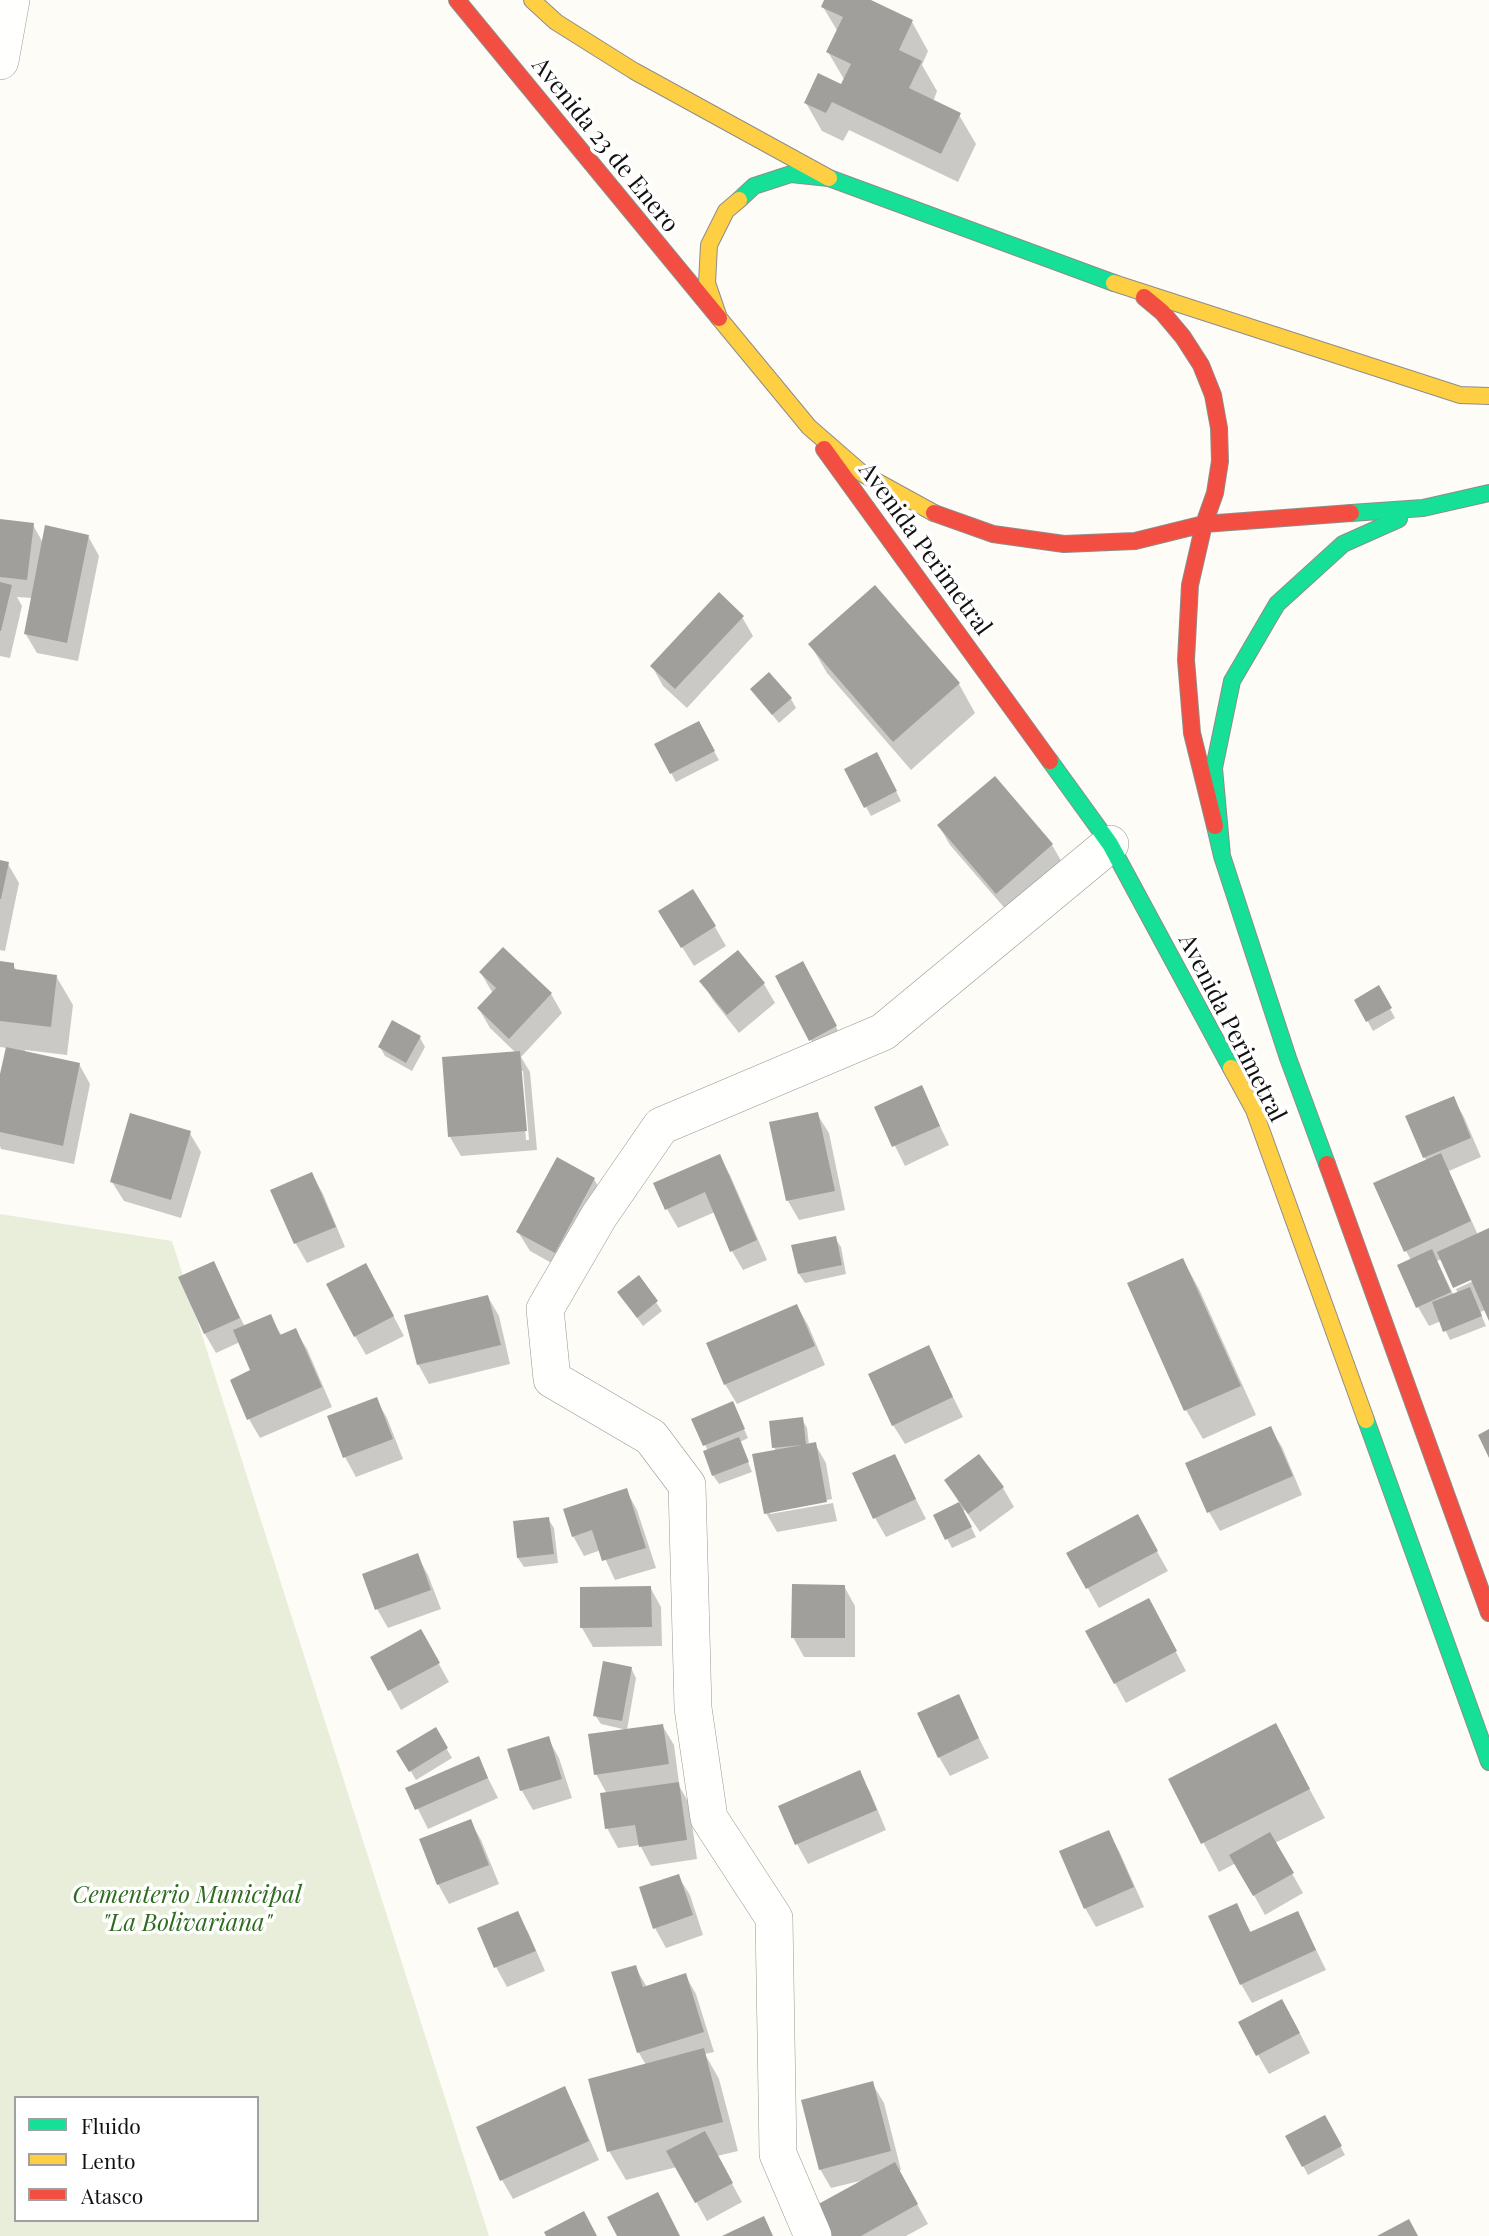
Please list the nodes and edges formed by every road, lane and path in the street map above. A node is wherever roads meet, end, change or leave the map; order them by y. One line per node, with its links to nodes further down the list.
1 (11, 0): 4 (street)
2 (457, 0): 7 (main road, Avenida 23 de Enero)
3 (532, 0): 5 (main road, Avenida 23 de Enero)
4 (0, 61)
5 (829, 178): 6 (main road); 7 (main road)
6 (1136, 291): 8 (main road); 12 (main road, Avenida Perimetral)
7 (719, 318): 9 (main road, Avenida 23 de Enero)
8 (1489, 396)
9 (809, 427): 12 (main road); 13 (main road, Avenida Perimetral)
10 (1489, 493): 11 (main road)
11 (1423, 508): 12 (main road); 14 (main road)
12 (1205, 524): 14 (main road, Avenida Perimetral)
13 (1110, 844): 16 (main road, Avenida Perimetral); 17 (street)
14 (1222, 856): 15 (main road, Avenida Perimetral)
15 (1489, 1613)
16 (1489, 1762)
17 (813, 2236)

